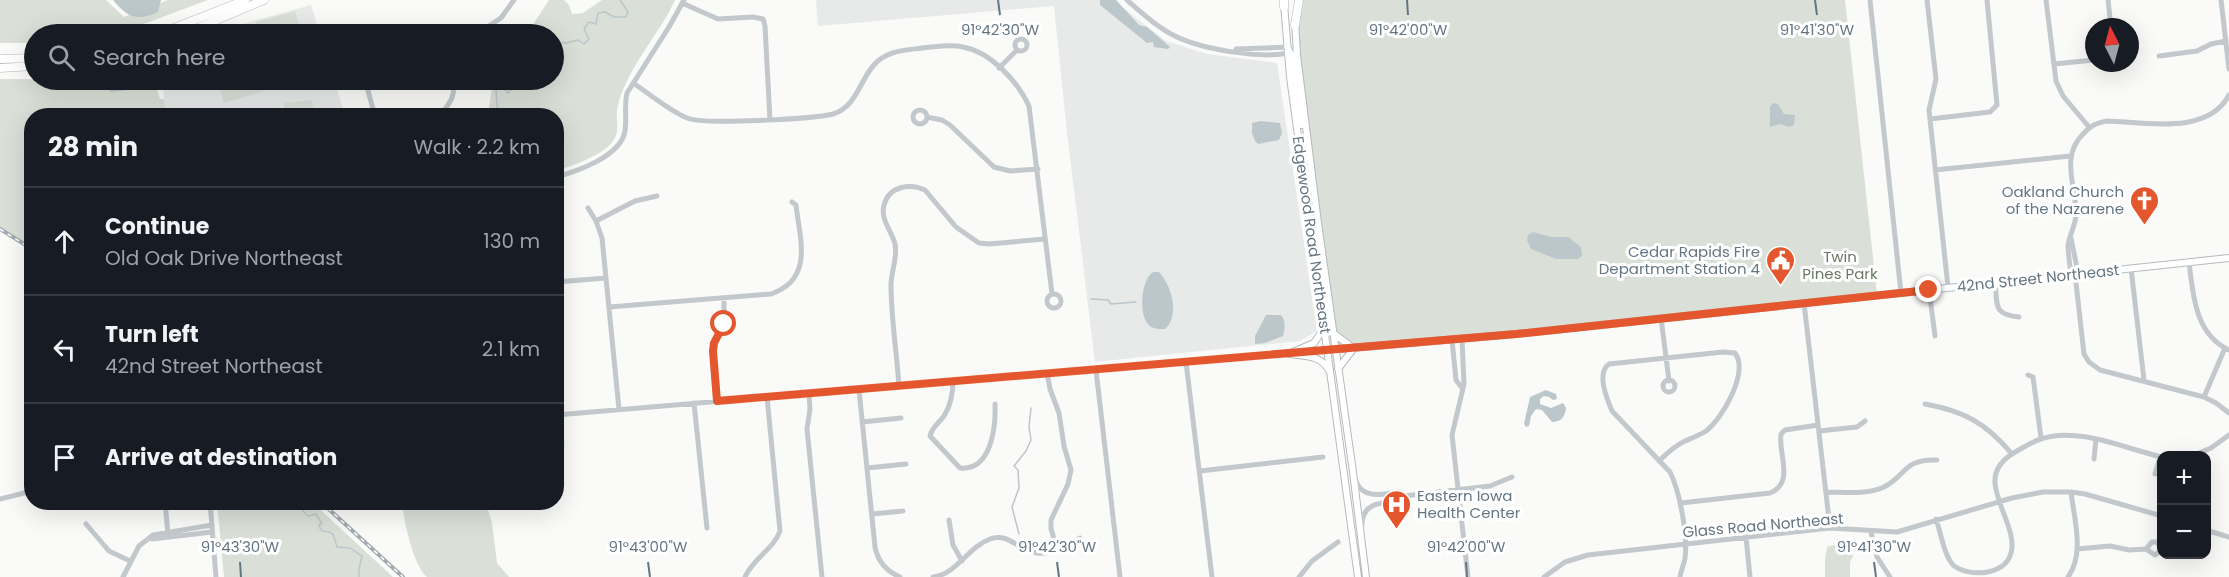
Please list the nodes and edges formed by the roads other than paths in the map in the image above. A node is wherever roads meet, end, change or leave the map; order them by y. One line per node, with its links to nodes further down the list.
1 (245, 0): 15 (highway)
2 (264, 0): 16 (highway)
3 (514, 0): 17 (street)
4 (1127, 0): 21 (street)
5 (1297, 0): 18 (highway)
6 (1870, 0): 59 (street)
7 (1927, 0): 38 (street)
8 (1987, 0): 38 (street)
9 (2046, 0): 26 (street)
10 (2108, 0): 14 (street)
11 (2221, 0): 19 (street)
12 (683, 1): 31 (street); 39 (street)
13 (1284, 2): 21 (main road, Edgewood Road Northeast)
14 (2110, 18)
15 (184, 24)
16 (207, 24)
17 (492, 24)
18 (1295, 25): 21 (main road, Edgewood Road Northeast)
19 (2226, 41): 22 (street); 30 (street)
20 (1017, 50): 29 (street)
21 (1290, 51): 66 (main road, Edgewood Road Northeast); 67 (main road, Edgewood Road Northeast)
22 (2159, 56)
23 (24, 58): 24 (highway)
24 (0, 59)
25 (2085, 61): 26 (street)
26 (2054, 64): 40 (street)
27 (24, 67): 28 (highway)
28 (0, 68)
29 (999, 68): 39 (street); 42 (street)
30 (2229, 69)
31 (633, 83): 39 (street); 44 (street)
32 (367, 90): 35 (street)
33 (455, 90): 36 (street)
34 (2229, 95): 40 (street)
35 (373, 108)
36 (446, 108)
37 (927, 117): 42 (street)
38 (1930, 119): 43 (street)
39 (770, 120)
40 (2089, 127): 41 (street)
41 (2070, 156): 43 (street); 53 (street)
42 (1038, 169): 49 (street)
43 (1935, 170): 57 (street)
44 (564, 174)
45 (657, 196): 48 (street)
46 (792, 202): 61 (street)
47 (588, 208): 48 (street)
48 (596, 220): 54 (street)
49 (1046, 239): 60 (street); 85 (street)
50 (2229, 258): 51 (main road, 42nd Street Northeast)
51 (2188, 262): 52 (main road, 42nd Street Northeast); 72 (street)
52 (2131, 268): 53 (main road, 42nd Street Northeast); 82 (street)
53 (2074, 274): 56 (main road, 42nd Street Northeast); 82 (street)
54 (606, 278): 55 (street); 63 (street)
55 (564, 281)
56 (1995, 282): 57 (main road, 42nd Street Northeast); 64 (street)
57 (1948, 287): 58 (main road, 42nd Street Northeast)
58 (1929, 290): 59 (main road, 42nd Street Northeast); 68 (street)
59 (1901, 293): 62 (main road, 42nd Street Northeast)
60 (1052, 294)
61 (724, 298): 63 (street); 91 (street)
62 (1804, 303): 65 (main road, 42nd Street Northeast); 101 (street)
63 (609, 307): 95 (street)
64 (2019, 317)
65 (1661, 318): 69 (main road, 42nd Street Northeast); 75 (street)
66 (1325, 327): 73 (main road, Edgewood Road Northeast); 74 (main road)
67 (1332, 333): 71 (main road); 73 (main road, Edgewood Road Northeast)
68 (1935, 336)
69 (1462, 339): 70 (main road, 42nd Street Northeast); 86 (street)
70 (1452, 340): 71 (main road, 42nd Street Northeast); 86 (street)
71 (1354, 348): 73 (main road, 42nd Street Northeast); 78 (main road)
72 (2227, 349): 90 (street)
73 (1331, 350): 74 (street, 42nd Street Northeast); 78 (main road, Edgewood Road Northeast); 81 (main road, Edgewood Road Northeast)
74 (1289, 354): 76 (street, 42nd Street Northeast); 81 (main road)
75 (1666, 358): 84 (street); 111 (street); 111 (street)
76 (1186, 362): 77 (street, 42nd Street Northeast); 115 (street)
77 (1096, 370): 79 (street, 42nd Street Northeast); 159 (street)
78 (1338, 370): 116 (main road, Edgewood Road Northeast)
79 (1047, 374): 83 (street, 42nd Street Northeast); 148 (street)
80 (2028, 375): 103 (street)
81 (1332, 376): 162 (main road, Edgewood Road Northeast)
82 (2144, 380): 90 (street)
83 (953, 381): 85 (street, 42nd Street Northeast); 93 (street)
84 (1669, 381)
85 (899, 387): 87 (street, 42nd Street Northeast)
86 (1462, 388): 119 (street)
87 (859, 390): 88 (street, 42nd Street Northeast); 100 (street)
88 (809, 394): 89 (street, 42nd Street Northeast); 156 (street)
89 (767, 397): 91 (street, 42nd Street Northeast); 155 (street)
90 (2204, 398): 96 (street)
91 (717, 401): 92 (street, 42nd Street Northeast)
92 (694, 403): 95 (street, 42nd Street Northeast); 136 (street)
93 (995, 404)
94 (1925, 404): 106 (street)
95 (620, 409): 97 (street, 42nd Street Northeast)
96 (2229, 413)
97 (564, 414)
98 (901, 418): 100 (street)
99 (1864, 421): 101 (street)
100 (862, 422): 113 (street)
101 (1819, 428): 120 (street); 126 (street)
102 (2229, 435): 105 (street)
103 (2041, 438): 104 (street); 106 (street)
104 (2096, 439): 107 (street); 109 (street)
105 (2204, 451)
106 (2012, 454): 125 (street)
107 (2157, 456)
108 (1323, 457): 115 (street)
109 (2094, 459)
110 (1938, 460): 120 (street)
111 (1659, 461): 126 (street)
112 (906, 464): 113 (street)
113 (867, 468): 130 (street)
114 (2157, 468): 117 (street)
115 (1200, 471): 160 (street)
116 (1353, 472): 123 (street); 142 (main road, Edgewood Road Northeast)
117 (2155, 474)
118 (1512, 477): 119 (street)
119 (1458, 490): 123 (street); 164 (street)
120 (1826, 492): 137 (street)
121 (2071, 492): 125 (street, Glass Road Northeast); 131 (street, Glass Road Northeast); 149 (street)
122 (24, 493): 124 (street)
123 (1404, 496): 142 (street)
124 (0, 499)
125 (1999, 502): 132 (street, Glass Road Northeast); 132 (street)
126 (1681, 503): 147 (street)
127 (166, 510): 141 (street)
128 (211, 510): 135 (street)
129 (903, 511): 130 (street)
130 (872, 514): 157 (street)
131 (2157, 514)
132 (1936, 519): 139 (street, Glass Road Northeast)
133 (949, 520): 152 (street)
134 (86, 524): 151 (street)
135 (212, 525): 138 (street); 141 (street)
136 (707, 528)
137 (1830, 528): 139 (street, Glass Road Northeast); 143 (street, Glass Road Northeast)
138 (212, 532): 141 (street); 154 (street)
139 (1871, 532): 168 (street)
140 (2211, 532): 144 (street)
141 (168, 534): 151 (street)
142 (1362, 534): 163 (main road, Edgewood Road Northeast)
143 (1746, 537): 147 (street, Glass Road Northeast); 167 (street)
144 (2229, 537)
145 (1080, 538): 148 (street)
146 (1338, 542): 161 (street)
147 (1685, 544): 165 (street, Glass Road Northeast); 166 (street)
148 (1057, 548): 152 (street)
149 (2077, 549): 150 (street); 169 (street)
150 (2146, 549)
151 (130, 561): 153 (street)
152 (962, 561): 158 (street)
153 (123, 577)
154 (216, 577)
155 (746, 577)
156 (822, 577)
157 (898, 577)
158 (933, 577)
159 (1120, 577)
160 (1212, 577)
161 (1299, 577)
162 (1358, 577)
163 (1366, 577)
164 (1468, 577)
165 (1544, 577)
166 (1680, 577)
167 (1750, 577)
168 (1890, 577)
169 (2068, 577)

